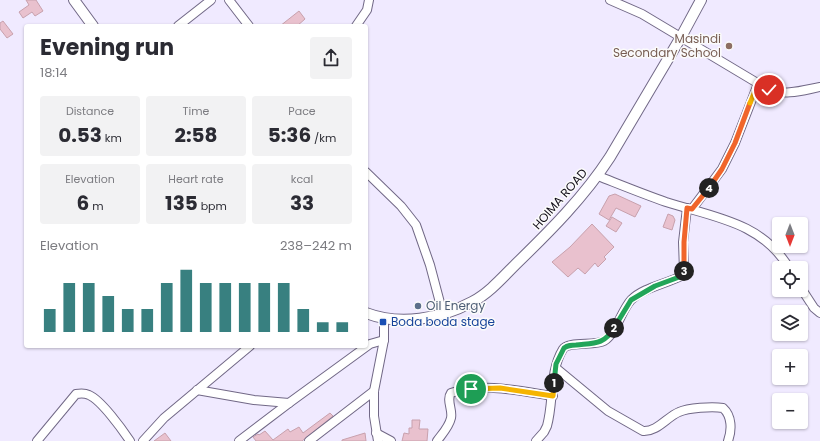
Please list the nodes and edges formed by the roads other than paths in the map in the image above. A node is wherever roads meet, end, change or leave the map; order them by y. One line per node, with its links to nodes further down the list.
1 (74, 0): 7 (main road)
2 (211, 0): 8 (street)
3 (229, 0): 9 (street)
4 (369, 0): 10 (street)
5 (610, 0): 11 (street)
6 (701, 0): 11 (main road, HOIMA ROAD)
7 (92, 24)
8 (181, 24)
9 (247, 24)
10 (357, 24)
11 (681, 37): 12 (street); 15 (main road, HOIMA ROAD)
12 (758, 84): 13 (street); 16 (street)
13 (820, 87)
14 (368, 174): 21 (street)
15 (598, 176): 16 (street); 21 (main road, HOIMA ROAD)
16 (689, 208): 17 (street); 27 (street)
17 (785, 261)
18 (807, 297): 19 (street)
19 (820, 313)
20 (368, 314): 22 (main road, HOIMA ROAD)
21 (443, 314): 22 (main road, HOIMA ROAD)
22 (384, 319): 23 (street)
23 (384, 340): 24 (street); 29 (street)
24 (368, 345)
25 (248, 348): 28 (street)
26 (365, 348): 31 (street)
27 (556, 368): 30 (street); 41 (street)
28 (197, 390): 31 (street); 35 (street)
29 (374, 391): 32 (street); 37 (street)
30 (553, 396): 39 (street); 40 (street)
31 (289, 403): 36 (street)
32 (377, 437): 38 (street)
33 (37, 441): 34 (street)
34 (130, 441)
35 (143, 441)
36 (239, 441)
37 (310, 441)
38 (391, 441)
39 (437, 441)
40 (536, 441)
41 (728, 441)

